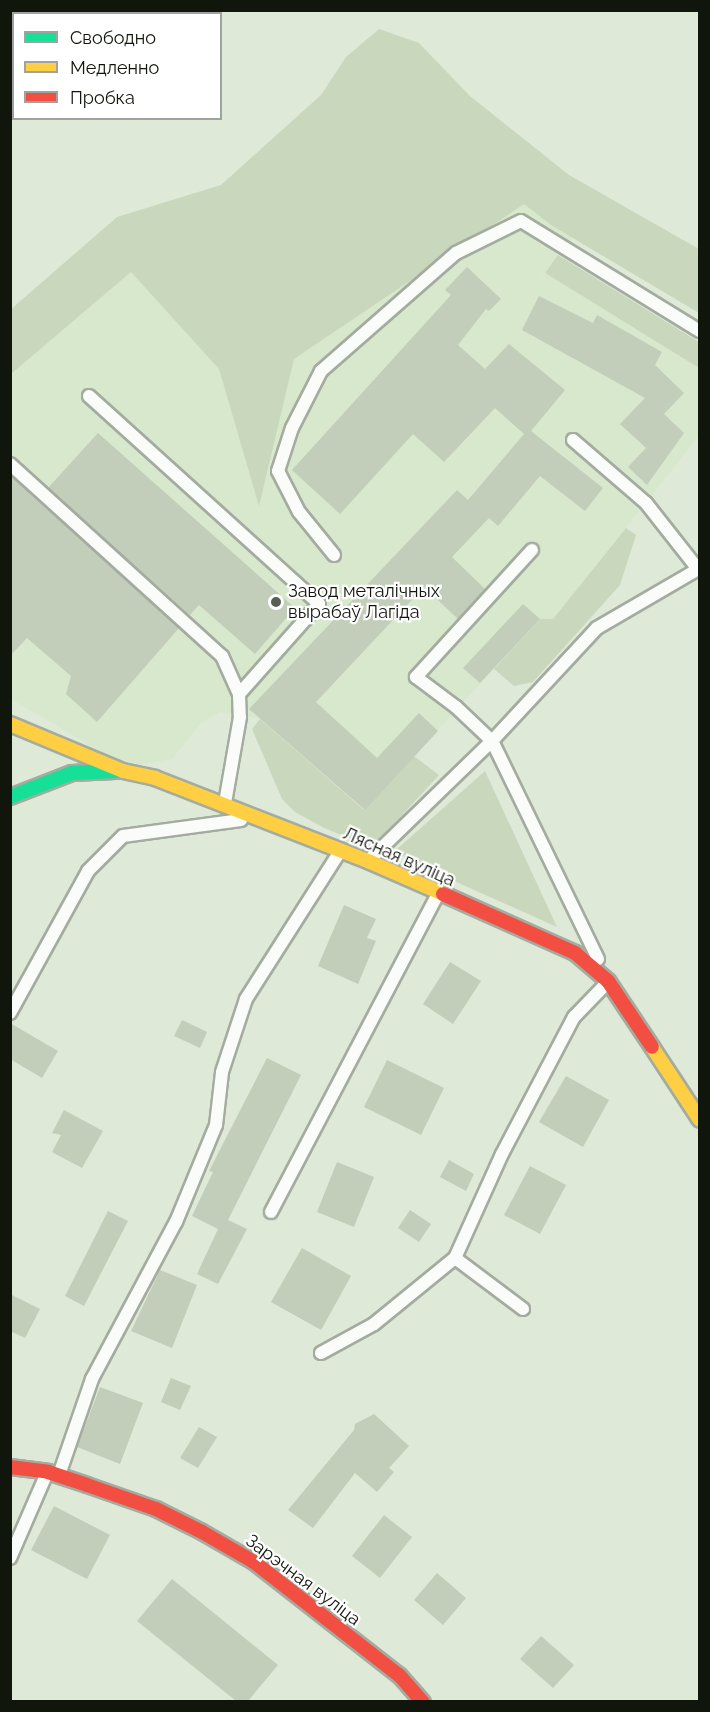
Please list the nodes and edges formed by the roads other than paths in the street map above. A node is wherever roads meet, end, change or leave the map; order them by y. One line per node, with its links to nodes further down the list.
1 (699, 331): 6 (lane)
2 (90, 396): 8 (lane)
3 (573, 440): 7 (lane)
4 (10, 464): 8 (lane)
5 (532, 550): 10 (lane)
6 (334, 555)
7 (699, 569): 10 (lane)
8 (239, 694): 13 (lane)
9 (10, 724): 11 (main road, Лясная вуліца)
10 (492, 741): 16 (lane); 18 (lane)
11 (123, 771): 12 (main road); 13 (main road, Лясная вуліца)
12 (10, 796)
13 (225, 804): 14 (main road, Лясная вуліца)
14 (257, 816): 15 (main road, Лясная вуліца); 19 (lane)
15 (340, 850): 16 (main road, Лясная вуліца); 26 (lane)
16 (368, 861): 17 (main road, Лясная вуліца)
17 (438, 893): 18 (main road, Лясная вуліца); 21 (lane)
18 (608, 981): 20 (main road, Лясная вуліца); 22 (lane)
19 (10, 1013)
20 (699, 1119)
21 (271, 1212)
22 (455, 1258): 23 (lane); 24 (lane)
23 (523, 1309)
24 (321, 1353)
25 (10, 1467): 26 (main road, Зарэчная вуліца)
26 (53, 1474): 27 (lane); 28 (main road, Зарэчная вуліца)
27 (10, 1558)
28 (423, 1701)

